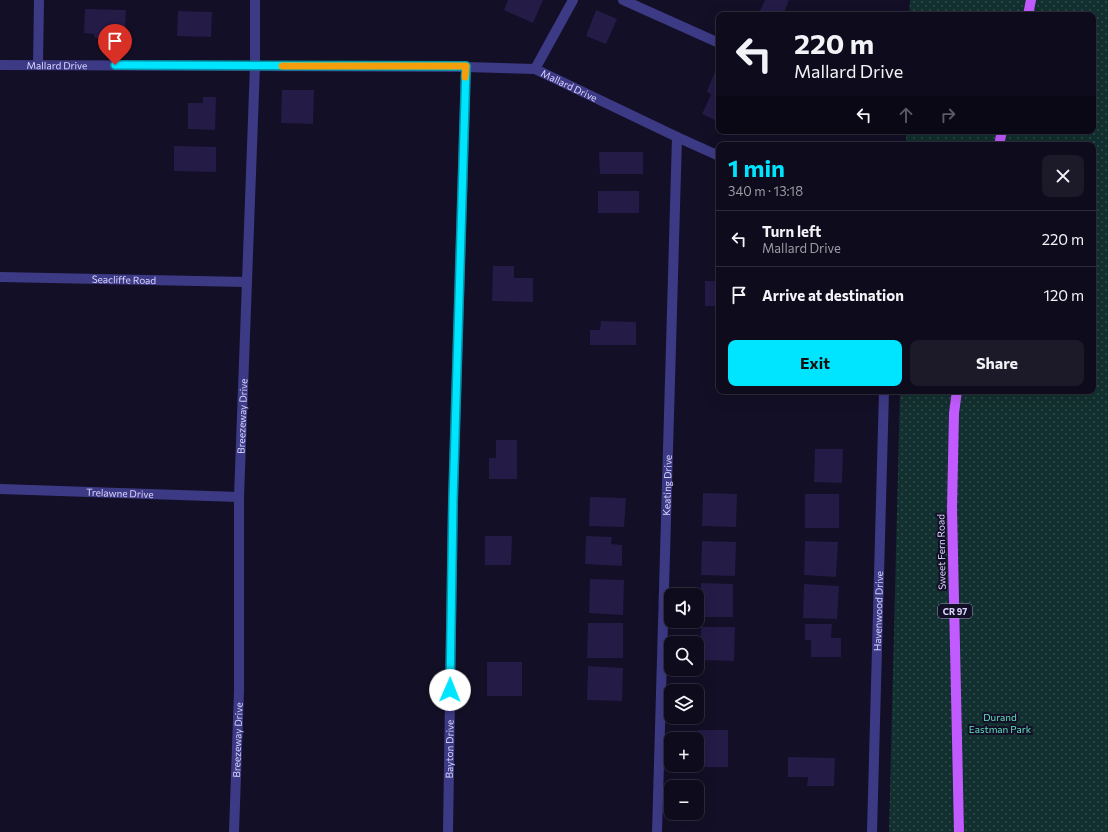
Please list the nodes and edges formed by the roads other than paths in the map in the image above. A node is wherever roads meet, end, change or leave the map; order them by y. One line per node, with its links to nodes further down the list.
1 (39, 0): 9 (street)
2 (254, 0): 10 (street, Breezeway Drive)
3 (573, 0): 12 (street)
4 (623, 0): 7 (street)
5 (1031, 0): 6 (main road)
6 (1029, 12)
7 (716, 42)
8 (0, 65): 9 (street, Mallard Drive)
9 (38, 65): 10 (street, Mallard Drive)
10 (255, 66): 11 (street, Mallard Drive); 16 (street, Breezeway Drive)
11 (466, 66): 12 (street, Mallard Drive); 22 (street, Bayton Drive)
12 (535, 69): 13 (street, Mallard Drive)
13 (677, 138): 14 (street, Mallard Drive); 23 (street, Keating Drive)
14 (716, 155)
15 (0, 277): 16 (street, Seacliffe Road)
16 (247, 282): 20 (street, Breezeway Drive)
17 (884, 394): 24 (street, Havenwood Drive)
18 (956, 394): 25 (main road, Sweet Fern Road / CR 97)
19 (0, 489): 20 (street, Trelawne Drive)
20 (239, 497): 21 (street, Breezeway Drive)
21 (234, 832)
22 (448, 832)
23 (657, 832)
24 (872, 832)
25 (960, 832)

